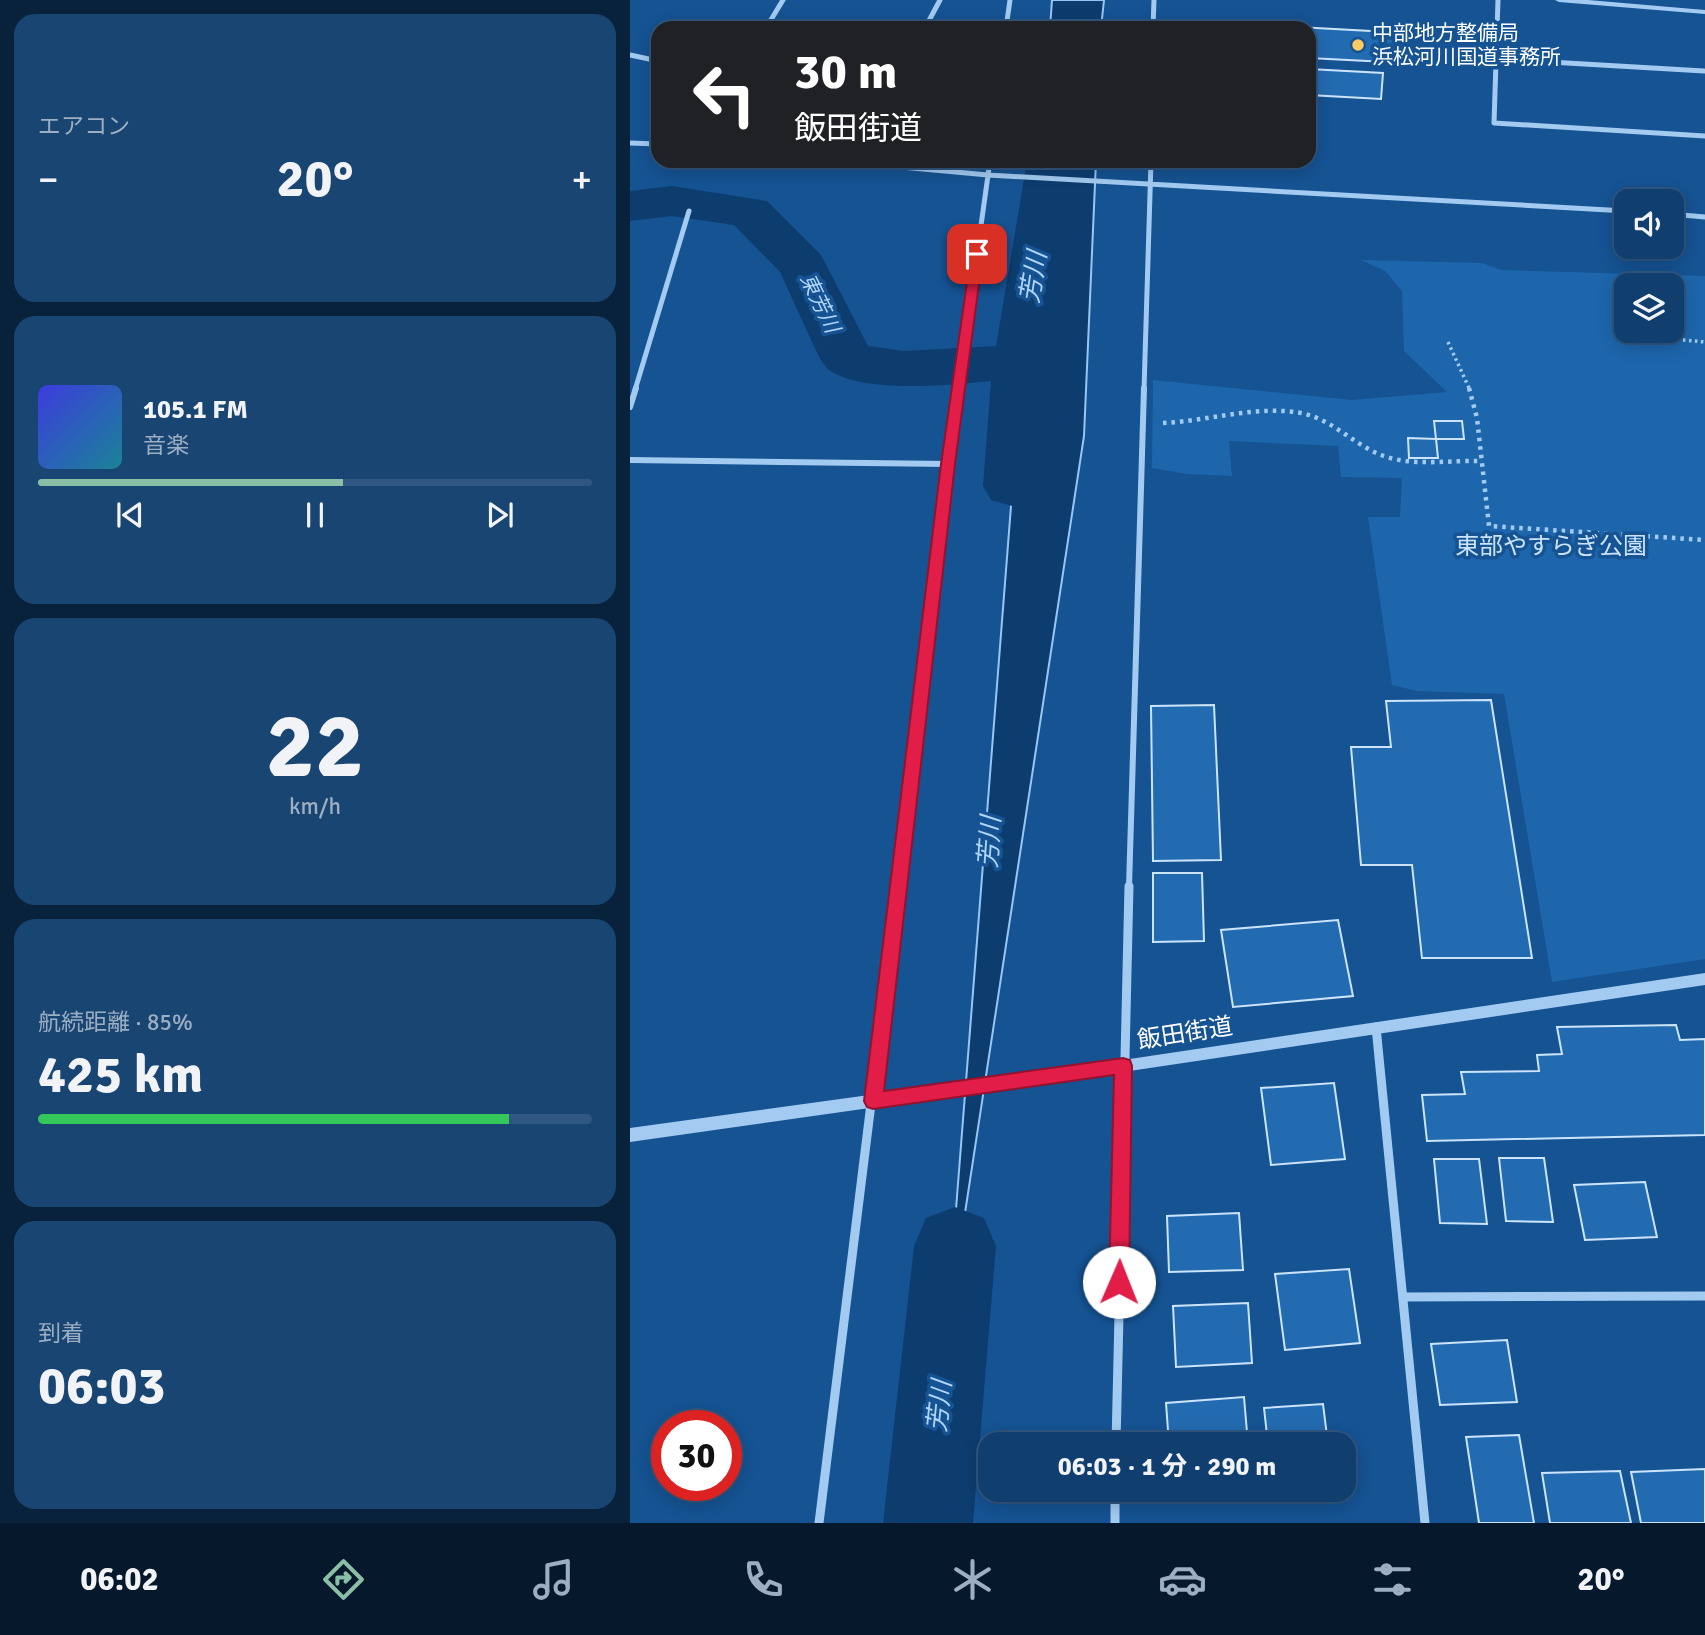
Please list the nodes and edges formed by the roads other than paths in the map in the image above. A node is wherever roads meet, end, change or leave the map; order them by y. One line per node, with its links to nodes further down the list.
1 (783, 0): 8 (street)
2 (940, 0): 9 (street)
3 (1010, 0): 10 (street)
4 (1154, 0): 11 (street)
5 (1498, 0): 13 (street)
6 (1559, 0): 7 (street)
7 (1705, 12)
8 (770, 21)
9 (929, 21)
10 (1007, 21)
11 (1153, 21)
12 (630, 55): 14 (street)
13 (1496, 58): 15 (street); 16 (street)
14 (651, 60)
15 (1704, 71)
16 (1705, 136)
17 (630, 143): 18 (street)
18 (651, 144)
19 (908, 168): 22 (street)
20 (990, 168): 22 (street)
21 (1151, 168): 23 (street)
22 (991, 176): 23 (street); 30 (street)
23 (1151, 185): 24 (street); 33 (street)
24 (1614, 210)
25 (689, 211): 28 (street)
26 (1684, 215): 27 (street)
27 (1705, 217)
28 (630, 408)
29 (630, 460): 30 (street)
30 (948, 464): 34 (street)
31 (1705, 979): 32 (street, 飯田街道)
32 (1376, 1026): 33 (street, 飯田街道); 37 (street)
33 (1123, 1066): 34 (street, 飯田街道); 38 (street)
34 (873, 1101): 35 (street, 飯田街道); 40 (street)
35 (630, 1135)
36 (1705, 1296): 37 (street)
37 (1403, 1297): 42 (street)
38 (1116, 1432)
39 (1115, 1502): 41 (street)
40 (819, 1523)
41 (1115, 1523)
42 (1425, 1523)

